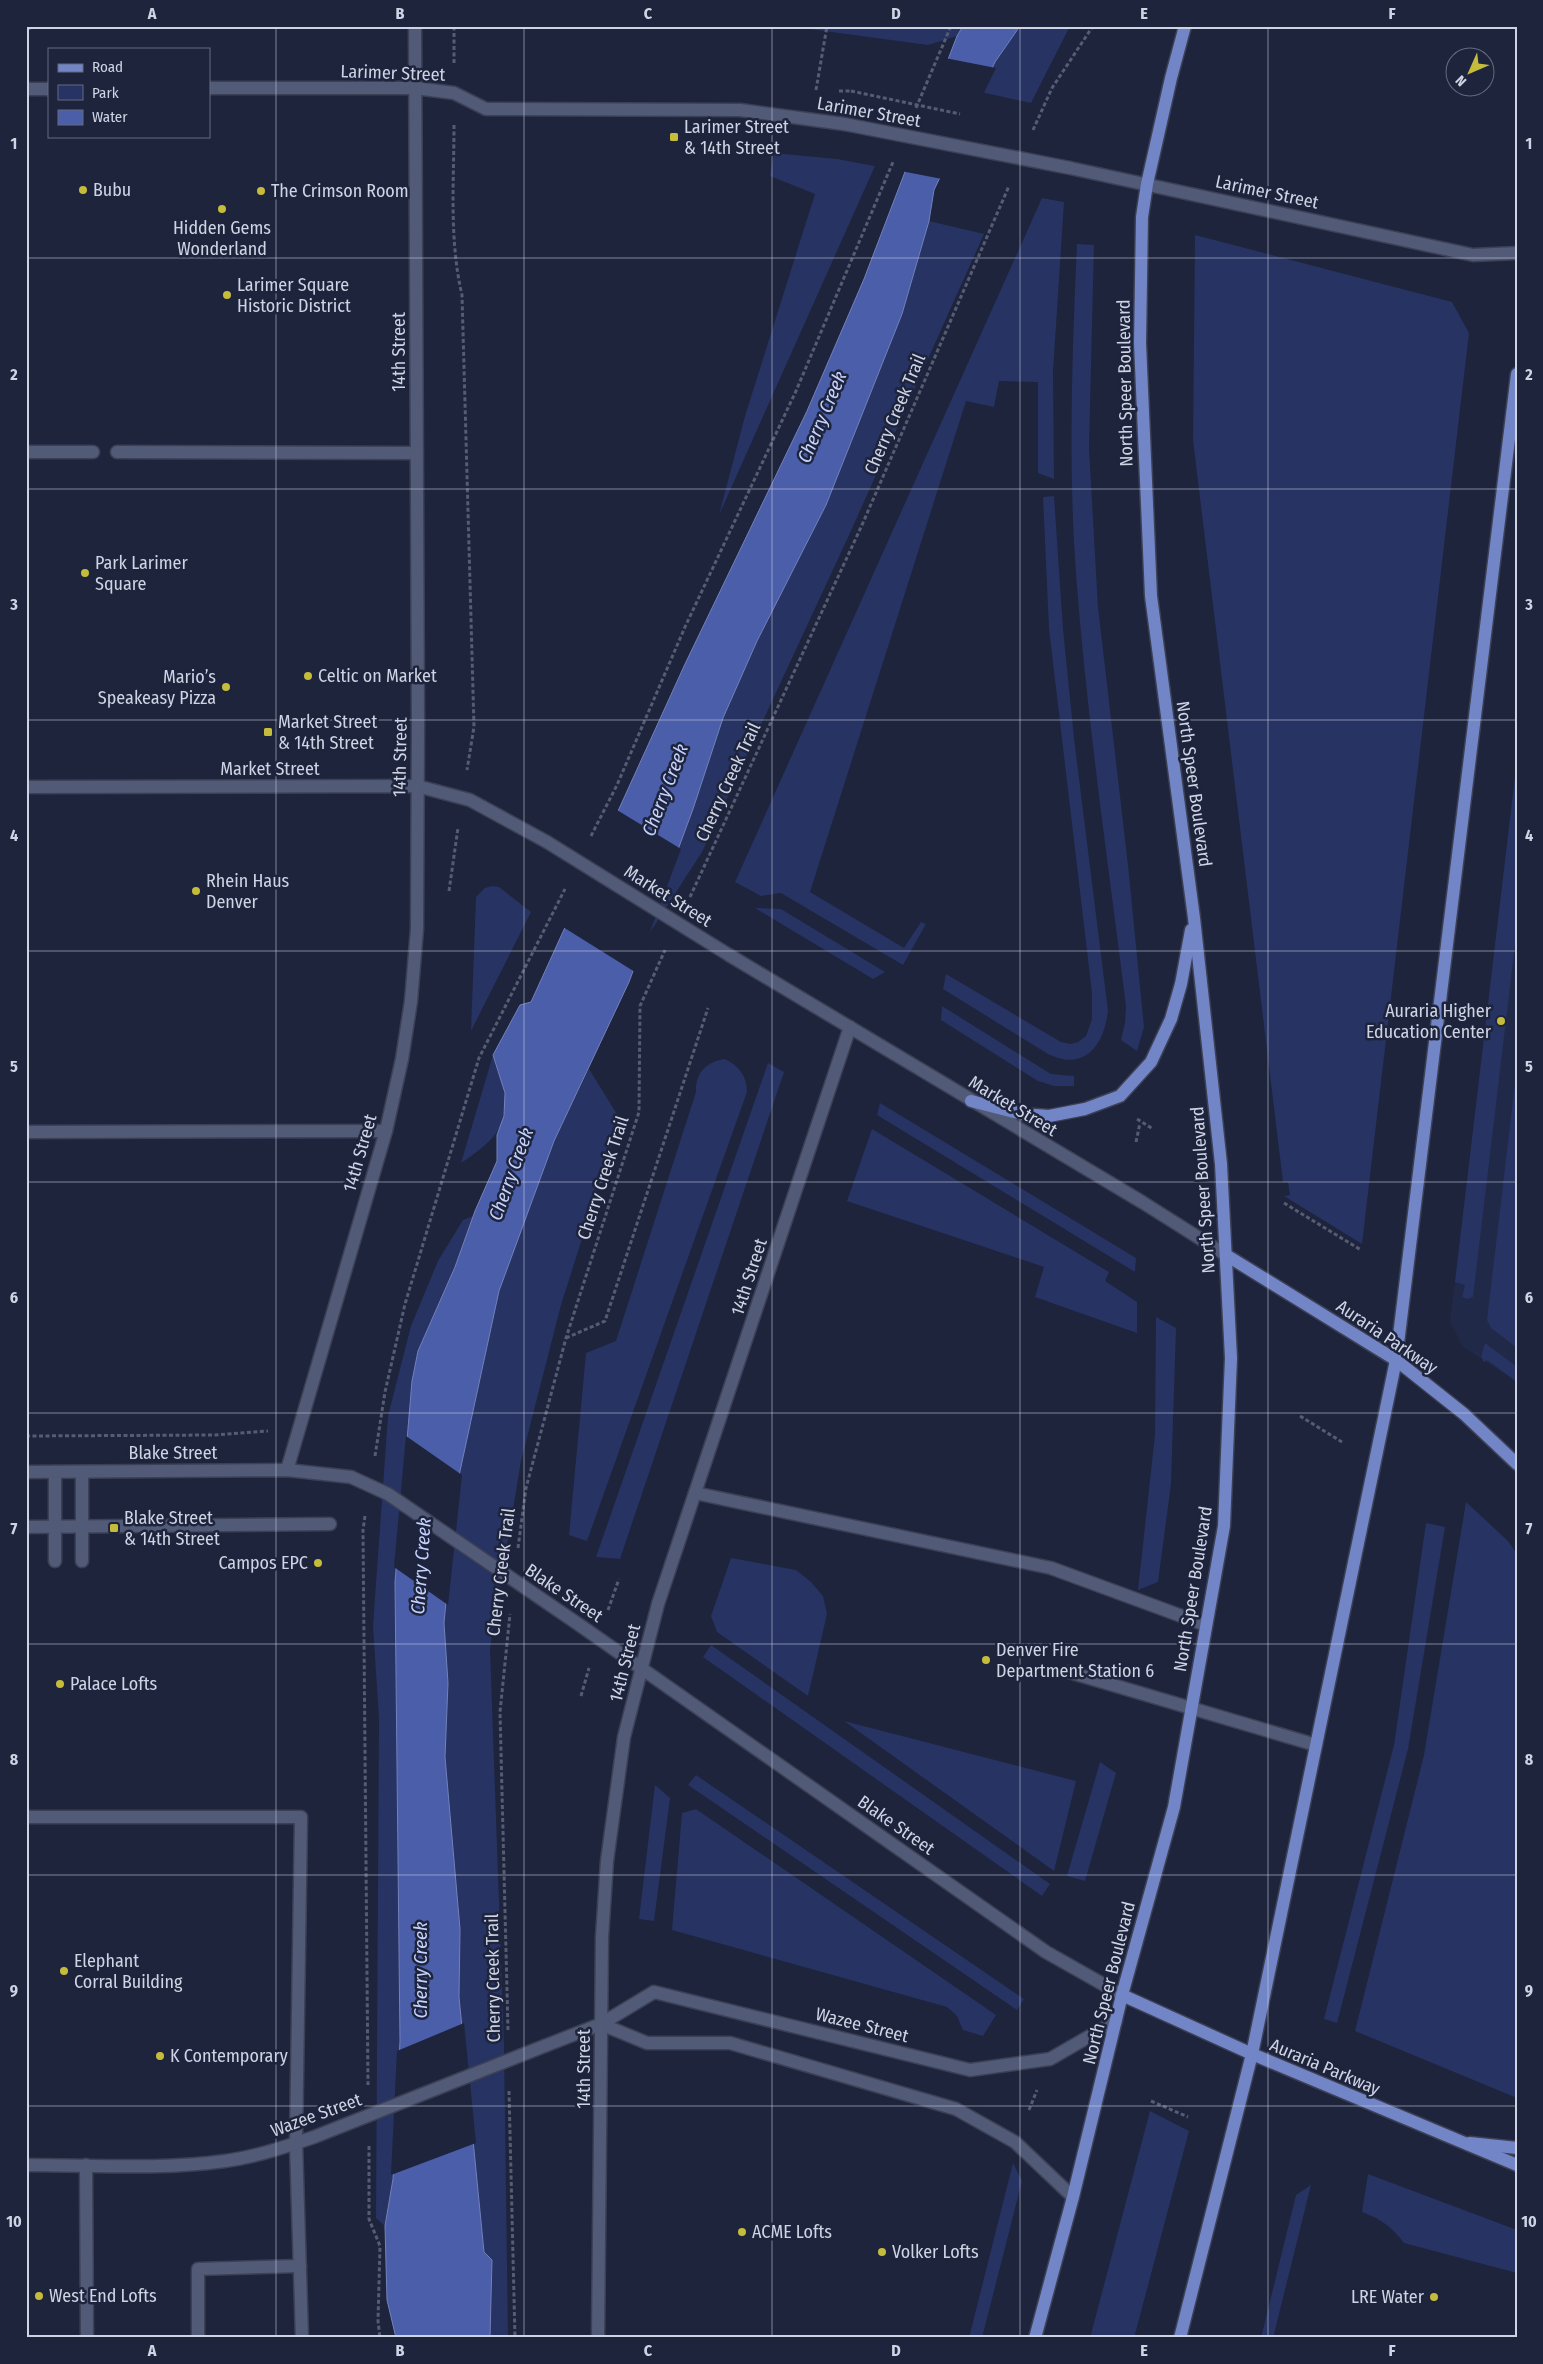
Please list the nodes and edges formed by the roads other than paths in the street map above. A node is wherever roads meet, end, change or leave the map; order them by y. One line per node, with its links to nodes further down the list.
1 (415, 26): 4 (street, 14th Street)
2 (1186, 26): 7 (main road, North Speer Boulevard)
3 (210, 88): 4 (street, Larimer Street)
4 (415, 88): 7 (street, Larimer Street, bridge); 13 (street, 14th Street)
5 (26, 89): 6 (street)
6 (48, 89)
7 (1147, 184): 8 (street, Larimer Street); 16 (main road, North Speer Boulevard)
8 (1517, 253)
9 (1517, 374): 22 (main road)
10 (26, 452): 11 (street)
11 (92, 452)
12 (117, 452): 13 (street)
13 (416, 453): 14 (street, 14th Street)
14 (417, 786): 15 (street, Market Street); 17 (street, Market Street, bridge); 19 (street, 14th Street)
15 (26, 787)
16 (1194, 918): 18 (main road); 21 (main road, North Speer Boulevard)
17 (850, 1027): 18 (street, Market Street); 28 (street, 14th Street)
18 (971, 1101): 21 (street, Market Street)
19 (386, 1131): 20 (street); 24 (street, 14th Street)
20 (26, 1132)
21 (1226, 1255): 22 (main road, Auraria Parkway); 35 (main road, North Speer Boulevard)
22 (1396, 1360): 23 (main road, Auraria Parkway); 39 (main road)
23 (1517, 1464)
24 (286, 1470): 27 (street, Blake Street); 36 (street, Blake Street, bridge)
25 (26, 1472): 26 (street, Blake Street)
26 (55, 1472): 27 (street, Blake Street); 31 (street)
27 (82, 1472): 32 (street)
28 (695, 1494): 35 (street); 36 (street, 14th Street)
29 (330, 1524): 32 (street)
30 (26, 1527): 31 (street)
31 (55, 1527): 32 (street); 33 (street)
32 (82, 1527): 34 (street)
33 (55, 1561)
34 (82, 1561)
35 (1206, 1626): 38 (main road, North Speer Boulevard)
36 (641, 1668): 41 (street, Blake Street); 43 (street, 14th Street)
37 (1069, 1672): 38 (street)
38 (1191, 1708): 39 (street); 41 (main road, North Speer Boulevard)
39 (1316, 1745): 44 (main road)
40 (26, 1817): 46 (street)
41 (1122, 1995): 42 (main road, North Speer Boulevard); 44 (main road, Auraria Parkway)
42 (1116, 2022): 43 (street, Wazee Street); 51 (main road, North Speer Boulevard)
43 (601, 2024): 46 (street, Wazee Street, bridge); 51 (street); 56 (street, 14th Street)
44 (1252, 2054): 45 (main road, Auraria Parkway); 58 (main road)
45 (1453, 2141): 47 (main road); 50 (main road, Auraria Parkway)
46 (296, 2143): 49 (street, Wazee Street); 52 (street)
47 (1517, 2148)
48 (26, 2165): 49 (street, Wazee Street)
49 (86, 2165): 53 (street)
50 (1517, 2166)
51 (1073, 2198): 57 (main road, North Speer Boulevard)
52 (300, 2266): 54 (street); 55 (street)
53 (87, 2338)
54 (198, 2338)
55 (302, 2338)
56 (598, 2338)
57 (1035, 2338)
58 (1180, 2338)

